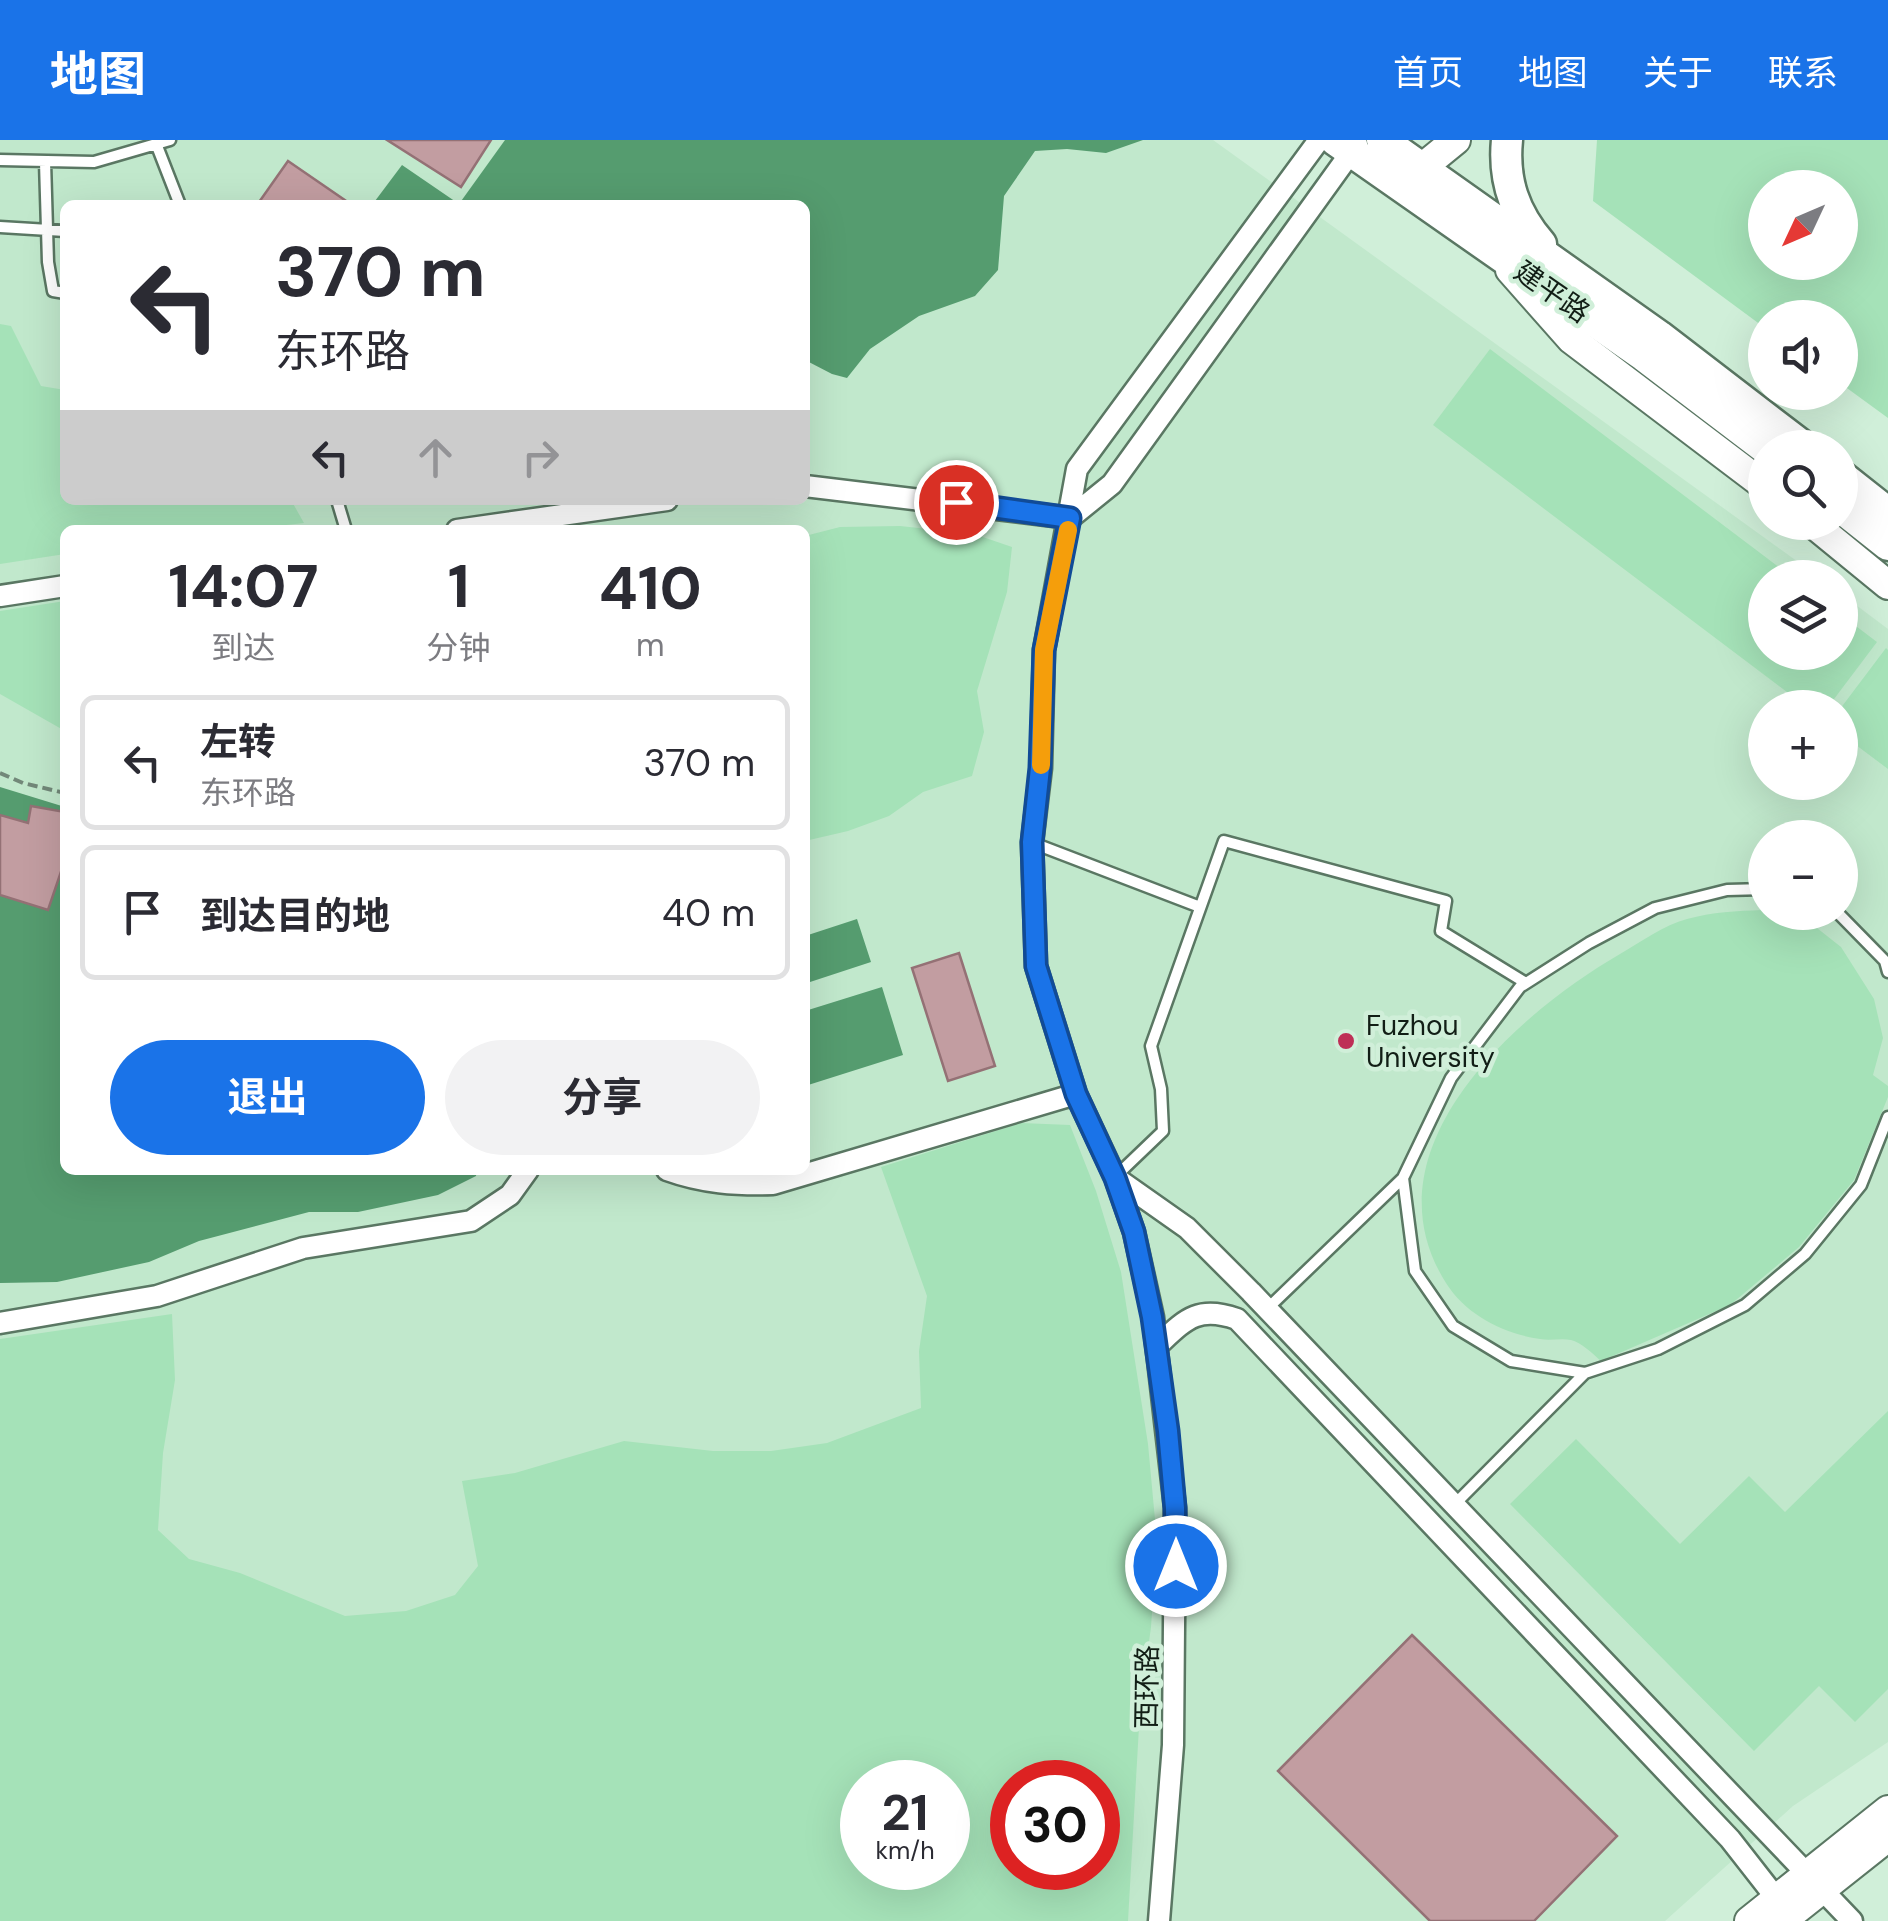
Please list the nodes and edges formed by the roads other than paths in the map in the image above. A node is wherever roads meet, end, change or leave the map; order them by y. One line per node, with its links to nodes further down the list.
1 (170, 140): 7 (lane)
2 (1320, 140): 25 (street, 西环路)
3 (1382, 140): 10 (main road, 建平路)
4 (1456, 140): 10 (street)
5 (1508, 140): 16 (main road)
6 (1349, 144): 10 (main road, 建平路); 25 (street)
7 (157, 146): 9 (lane); 11 (lane)
8 (0, 160): 9 (lane)
9 (44, 162): 14 (lane)
10 (1410, 177): 15 (main road, 建平路); 16 (main road, 建平路)
11 (178, 200)
12 (0, 228): 14 (lane)
13 (60, 231): 14 (lane)
14 (48, 232): 17 (lane)
15 (1492, 250): 19 (main road, 建平路); 20 (street)
16 (1563, 268): 18 (main road, 建平路)
17 (60, 292)
18 (1781, 430)
19 (1748, 435)
20 (1748, 473)
21 (810, 487): 25 (street)
22 (1858, 487): 23 (main road)
23 (1883, 503)
24 (632, 505): 27 (street)
25 (1070, 518): 33 (street, 西环路)
26 (1858, 521): 29 (main road)
27 (492, 525)
28 (1833, 540): 30 (street)
29 (1888, 546)
30 (1888, 585)
31 (60, 587): 32 (street)
32 (0, 596)
33 (1032, 842): 35 (lane); 39 (street, 西环路)
34 (1748, 889): 38 (lane)
35 (1200, 908): 38 (lane); 45 (lane)
36 (1855, 930): 37 (lane)
37 (1888, 972)
38 (1526, 984): 46 (lane)
39 (1076, 1094): 41 (street); 45 (street, 西环路)
40 (1888, 1117): 52 (lane)
41 (810, 1173)
42 (524, 1175): 50 (street)
43 (682, 1175): 44 (street)
44 (803, 1175)
45 (1115, 1178): 47 (street); 51 (street, 西环路)
46 (1403, 1178): 48 (lane); 52 (lane)
47 (1251, 1292): 48 (street); 49 (lane)
48 (1267, 1309): 53 (street)
49 (1227, 1315): 51 (street); 55 (street)
50 (0, 1323)
51 (1156, 1346): 60 (street, 西环路)
52 (1585, 1374): 53 (lane)
53 (1455, 1504): 54 (street)
54 (1496, 1546): 55 (lane); 58 (street)
55 (1474, 1569): 59 (street)
56 (1888, 1810): 58 (street)
57 (1888, 1837): 58 (street)
58 (1815, 1882): 59 (street); 62 (street)
59 (1786, 1914): 61 (street)
60 (1160, 1921)
61 (1749, 1921)
62 (1852, 1921)

